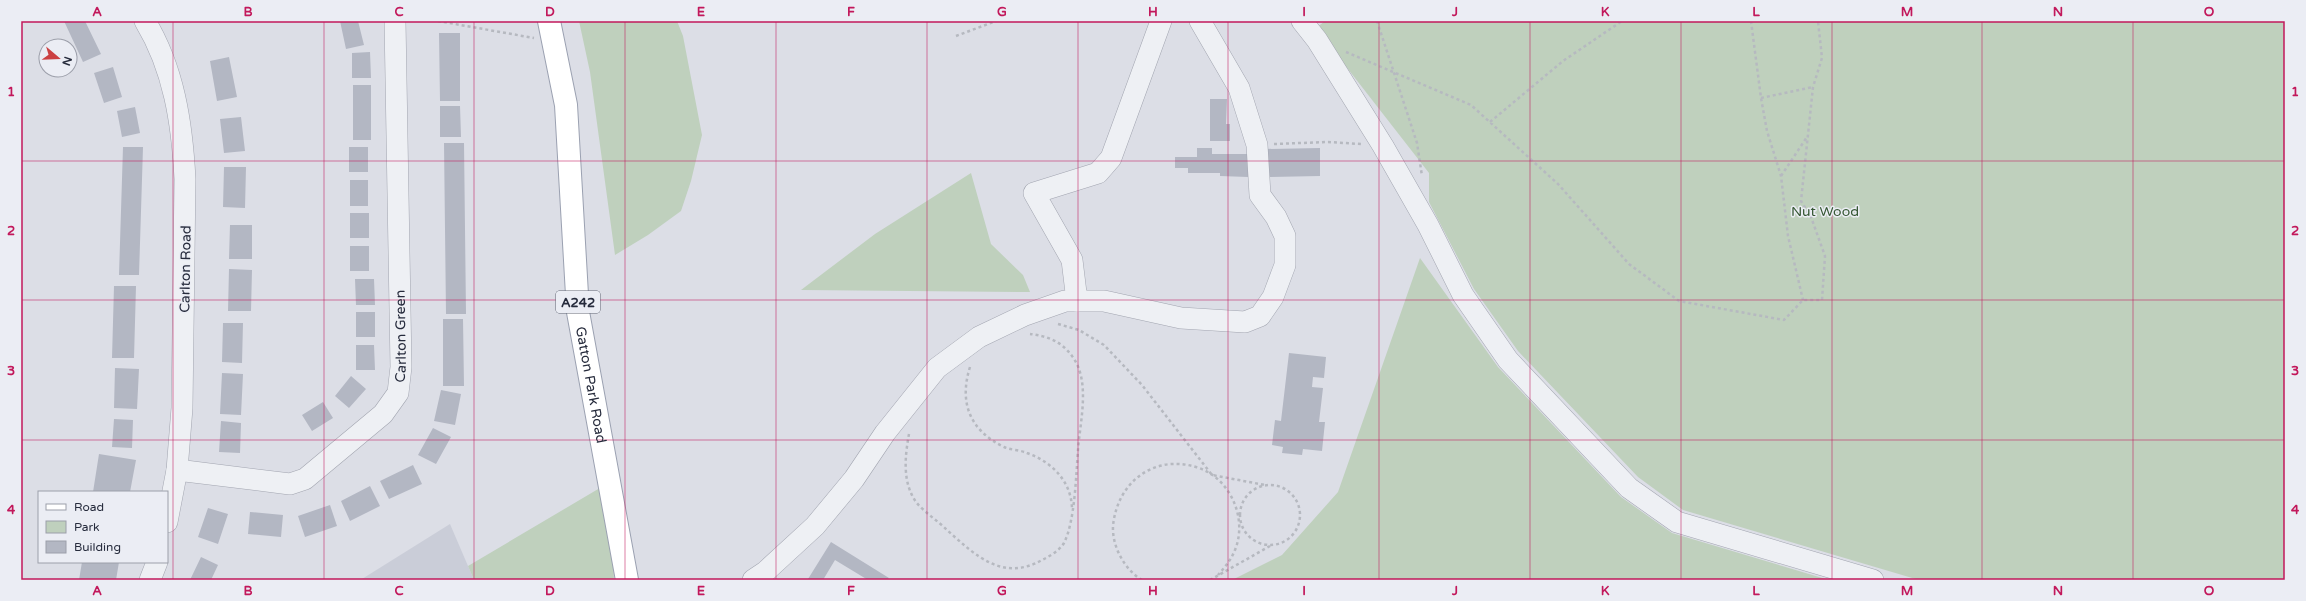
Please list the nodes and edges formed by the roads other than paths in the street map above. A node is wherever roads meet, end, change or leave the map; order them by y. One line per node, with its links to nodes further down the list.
1 (145, 21): 8 (street, Carlton Road)
2 (395, 21): 8 (street, Carlton Green)
3 (549, 21): 12 (main road, Gatton Park Road / A242)
4 (1160, 21): 7 (street)
5 (1200, 21): 7 (street)
6 (1302, 21): 14 (street)
7 (1077, 301): 13 (street)
8 (177, 470): 9 (street, Carlton Road)
9 (168, 517)
10 (157, 563): 11 (street)
11 (150, 580)
12 (628, 580)
13 (753, 580)
14 (1873, 580)

